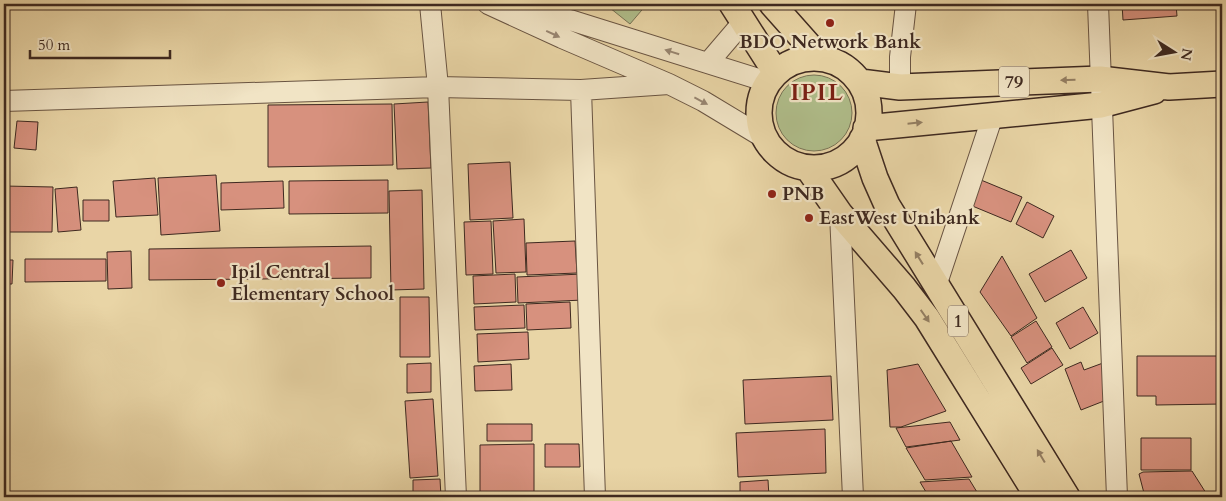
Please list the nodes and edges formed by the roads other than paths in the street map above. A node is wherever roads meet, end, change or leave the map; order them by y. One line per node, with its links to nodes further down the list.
1 (430, 4): 14 (street)
2 (491, 4): 8 (street, one-way to 2); 12 (street, one-way to 12)
3 (772, 4): 7 (main road, 1)
4 (906, 4): 15 (street)
5 (1098, 4): 10 (street)
6 (738, 13): 8 (street); 9 (main road)
7 (820, 58): 9 (main road, 1); 11 (main road, 1)
8 (708, 63): 9 (street)
9 (772, 78): 22 (main road)
10 (1100, 79): 15 (main road, 79, one-way to 15); 16 (main road, 79); 19 (street)
11 (860, 82): 15 (main road, 79); 21 (main road, 1)
12 (669, 84): 17 (street); 22 (street, one-way to 22)
13 (1222, 84): 16 (main road, 79)
14 (438, 87): 17 (street); 18 (street); 28 (street)
15 (900, 87)
16 (1168, 87): 19 (main road, 79)
17 (581, 90): 29 (street)
18 (4, 101)
19 (1101, 105): 20 (main road, 79); 33 (street)
20 (993, 115): 21 (main road, 79, one-way to 20); 25 (street)
21 (864, 134): 23 (main road); 25 (main road, 1, one-way to 21)
22 (766, 139): 23 (main road)
23 (808, 168): 24 (main road, 1)
24 (840, 214): 27 (main road, 1, one-way to 27); 30 (street)
25 (936, 286): 26 (main road, 1)
26 (984, 363): 27 (main road); 32 (main road, 1, one-way to 26)
27 (963, 376): 31 (main road, 1)
28 (456, 497)
29 (595, 497)
30 (853, 497)
31 (1038, 497)
32 (1066, 497)
33 (1117, 497)

